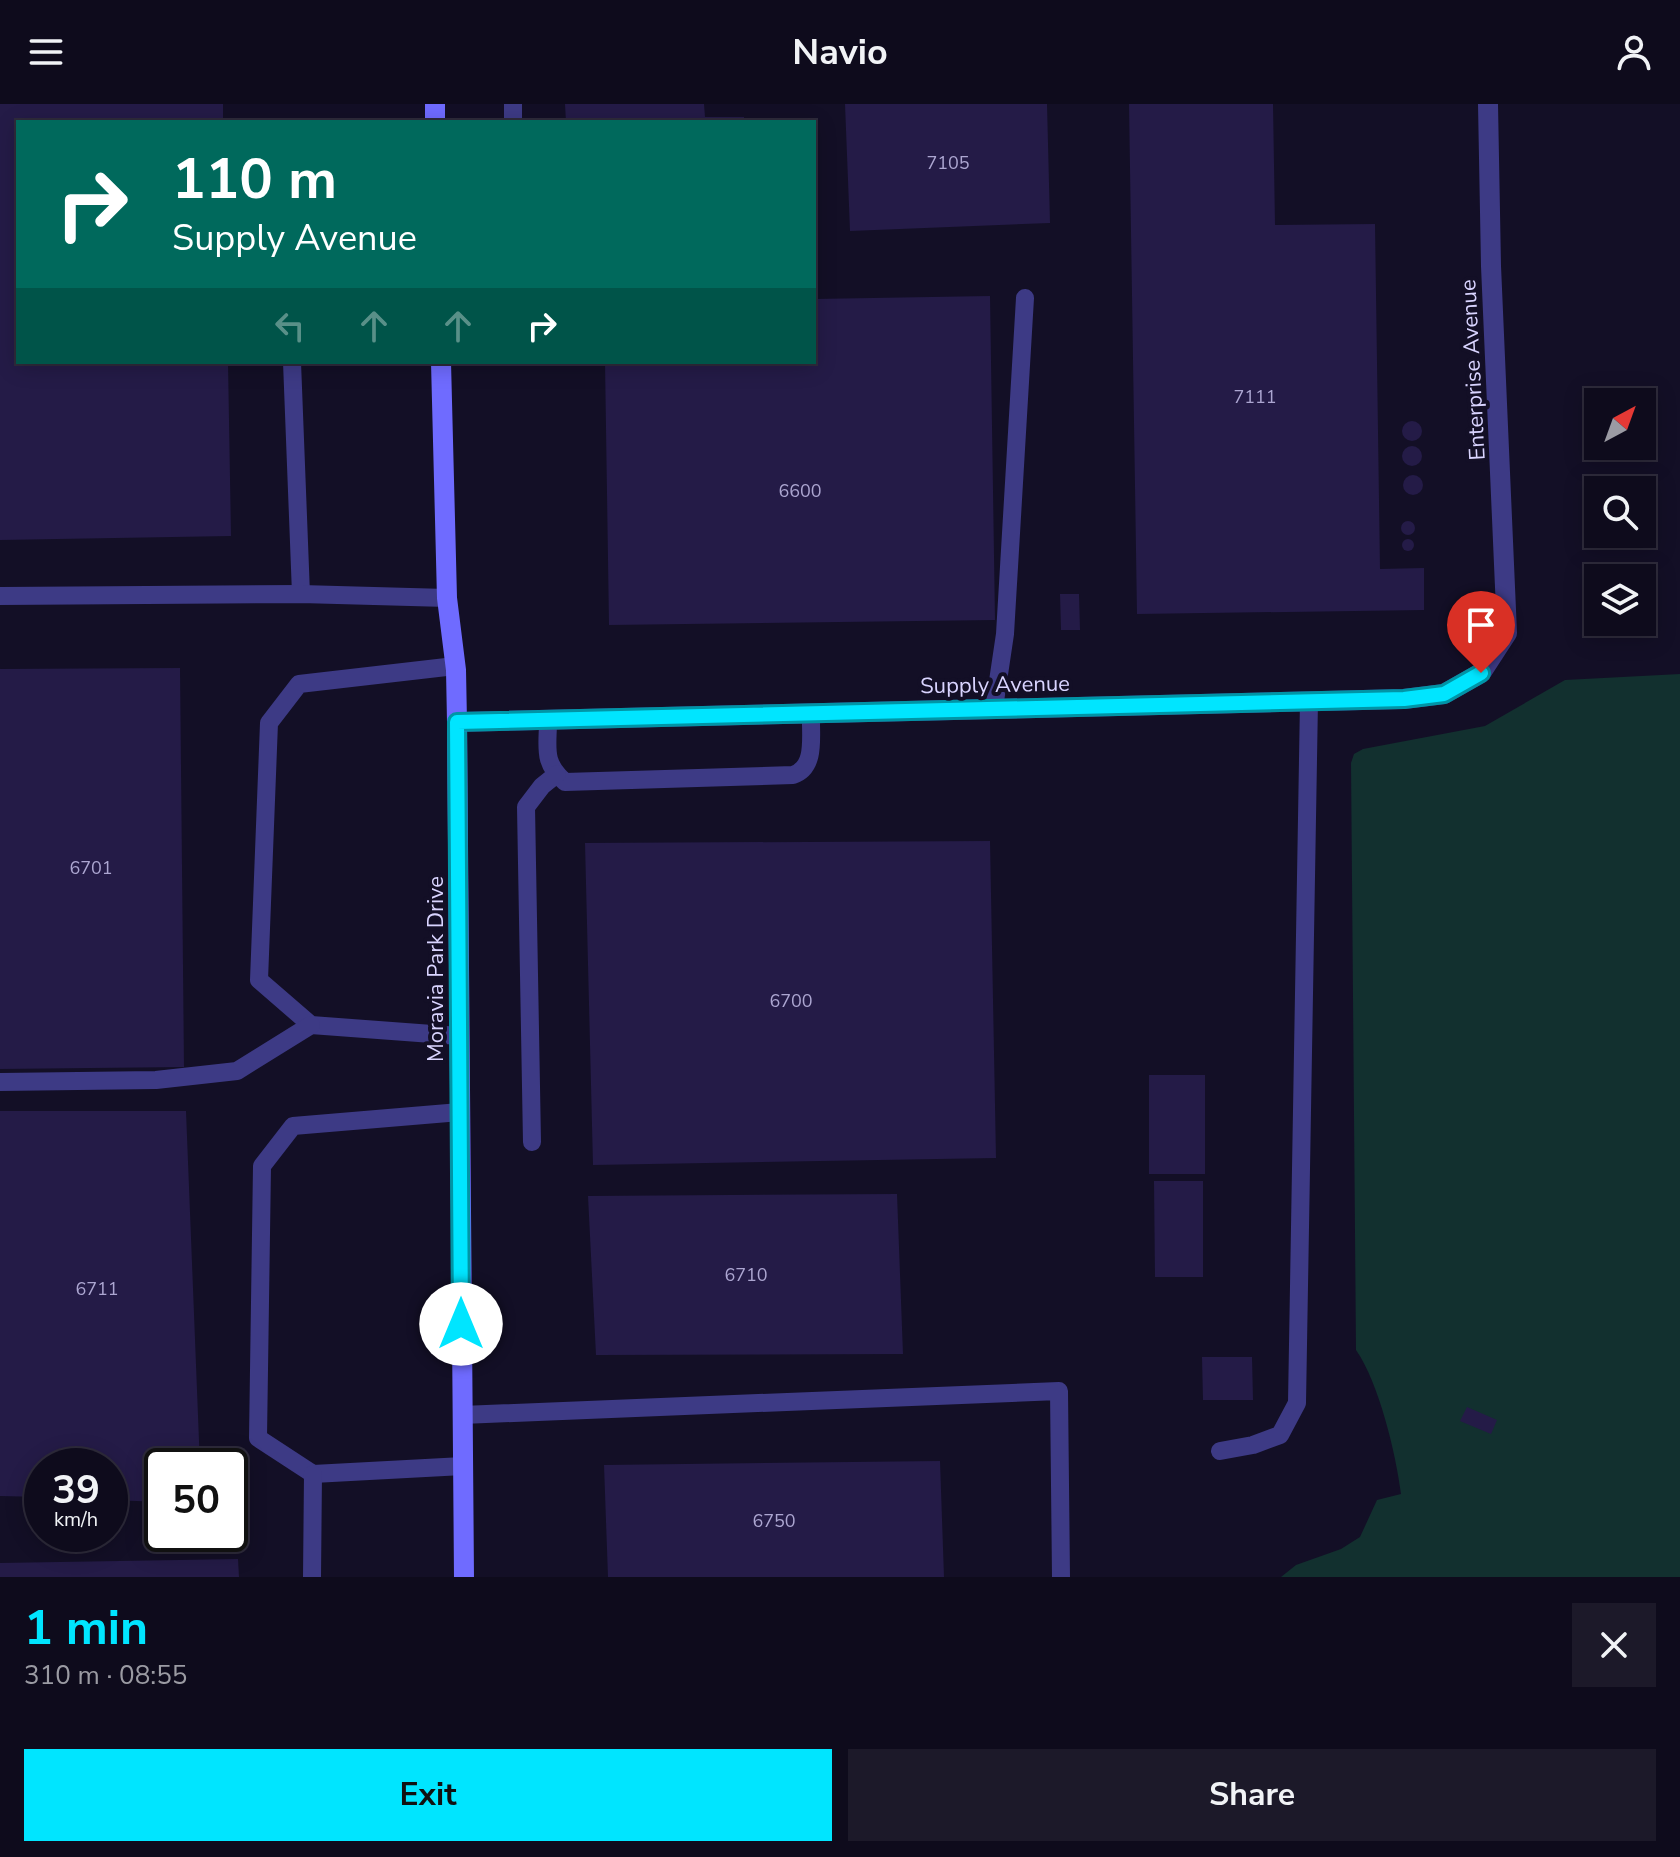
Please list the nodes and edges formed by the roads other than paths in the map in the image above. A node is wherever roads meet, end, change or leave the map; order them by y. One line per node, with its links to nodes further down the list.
1 (1488, 104): 8 (street, Enterprise Avenue)
2 (1025, 298): 11 (lane)
3 (292, 364): 5 (lane)
4 (441, 364): 7 (main road, Moravia Park Drive)
5 (301, 594): 6 (lane); 7 (lane)
6 (0, 596)
7 (447, 598): 9 (main road, Moravia Park Drive)
8 (1507, 633): 10 (street, Supply Avenue)
9 (455, 666): 14 (main road, Moravia Park Drive); 16 (lane)
10 (1309, 701): 11 (street, Supply Avenue); 22 (lane)
11 (994, 708): 12 (street, Supply Avenue)
12 (811, 713): 13 (street, Supply Avenue); 15 (lane)
13 (548, 720): 14 (street, Supply Avenue); 15 (lane)
14 (457, 722): 17 (main road, Moravia Park Drive)
15 (557, 774): 20 (lane)
16 (311, 1025): 17 (lane); 18 (lane)
17 (459, 1036): 19 (main road, Moravia Park Drive)
18 (0, 1082)
19 (460, 1112): 21 (main road, Moravia Park Drive); 24 (lane)
20 (532, 1142)
21 (462, 1415): 23 (main road, Moravia Park Drive); 27 (lane)
22 (1220, 1451)
23 (463, 1466): 24 (lane); 26 (main road, Moravia Park Drive)
24 (313, 1474): 25 (lane)
25 (312, 1577)
26 (464, 1577)
27 (1061, 1577)

